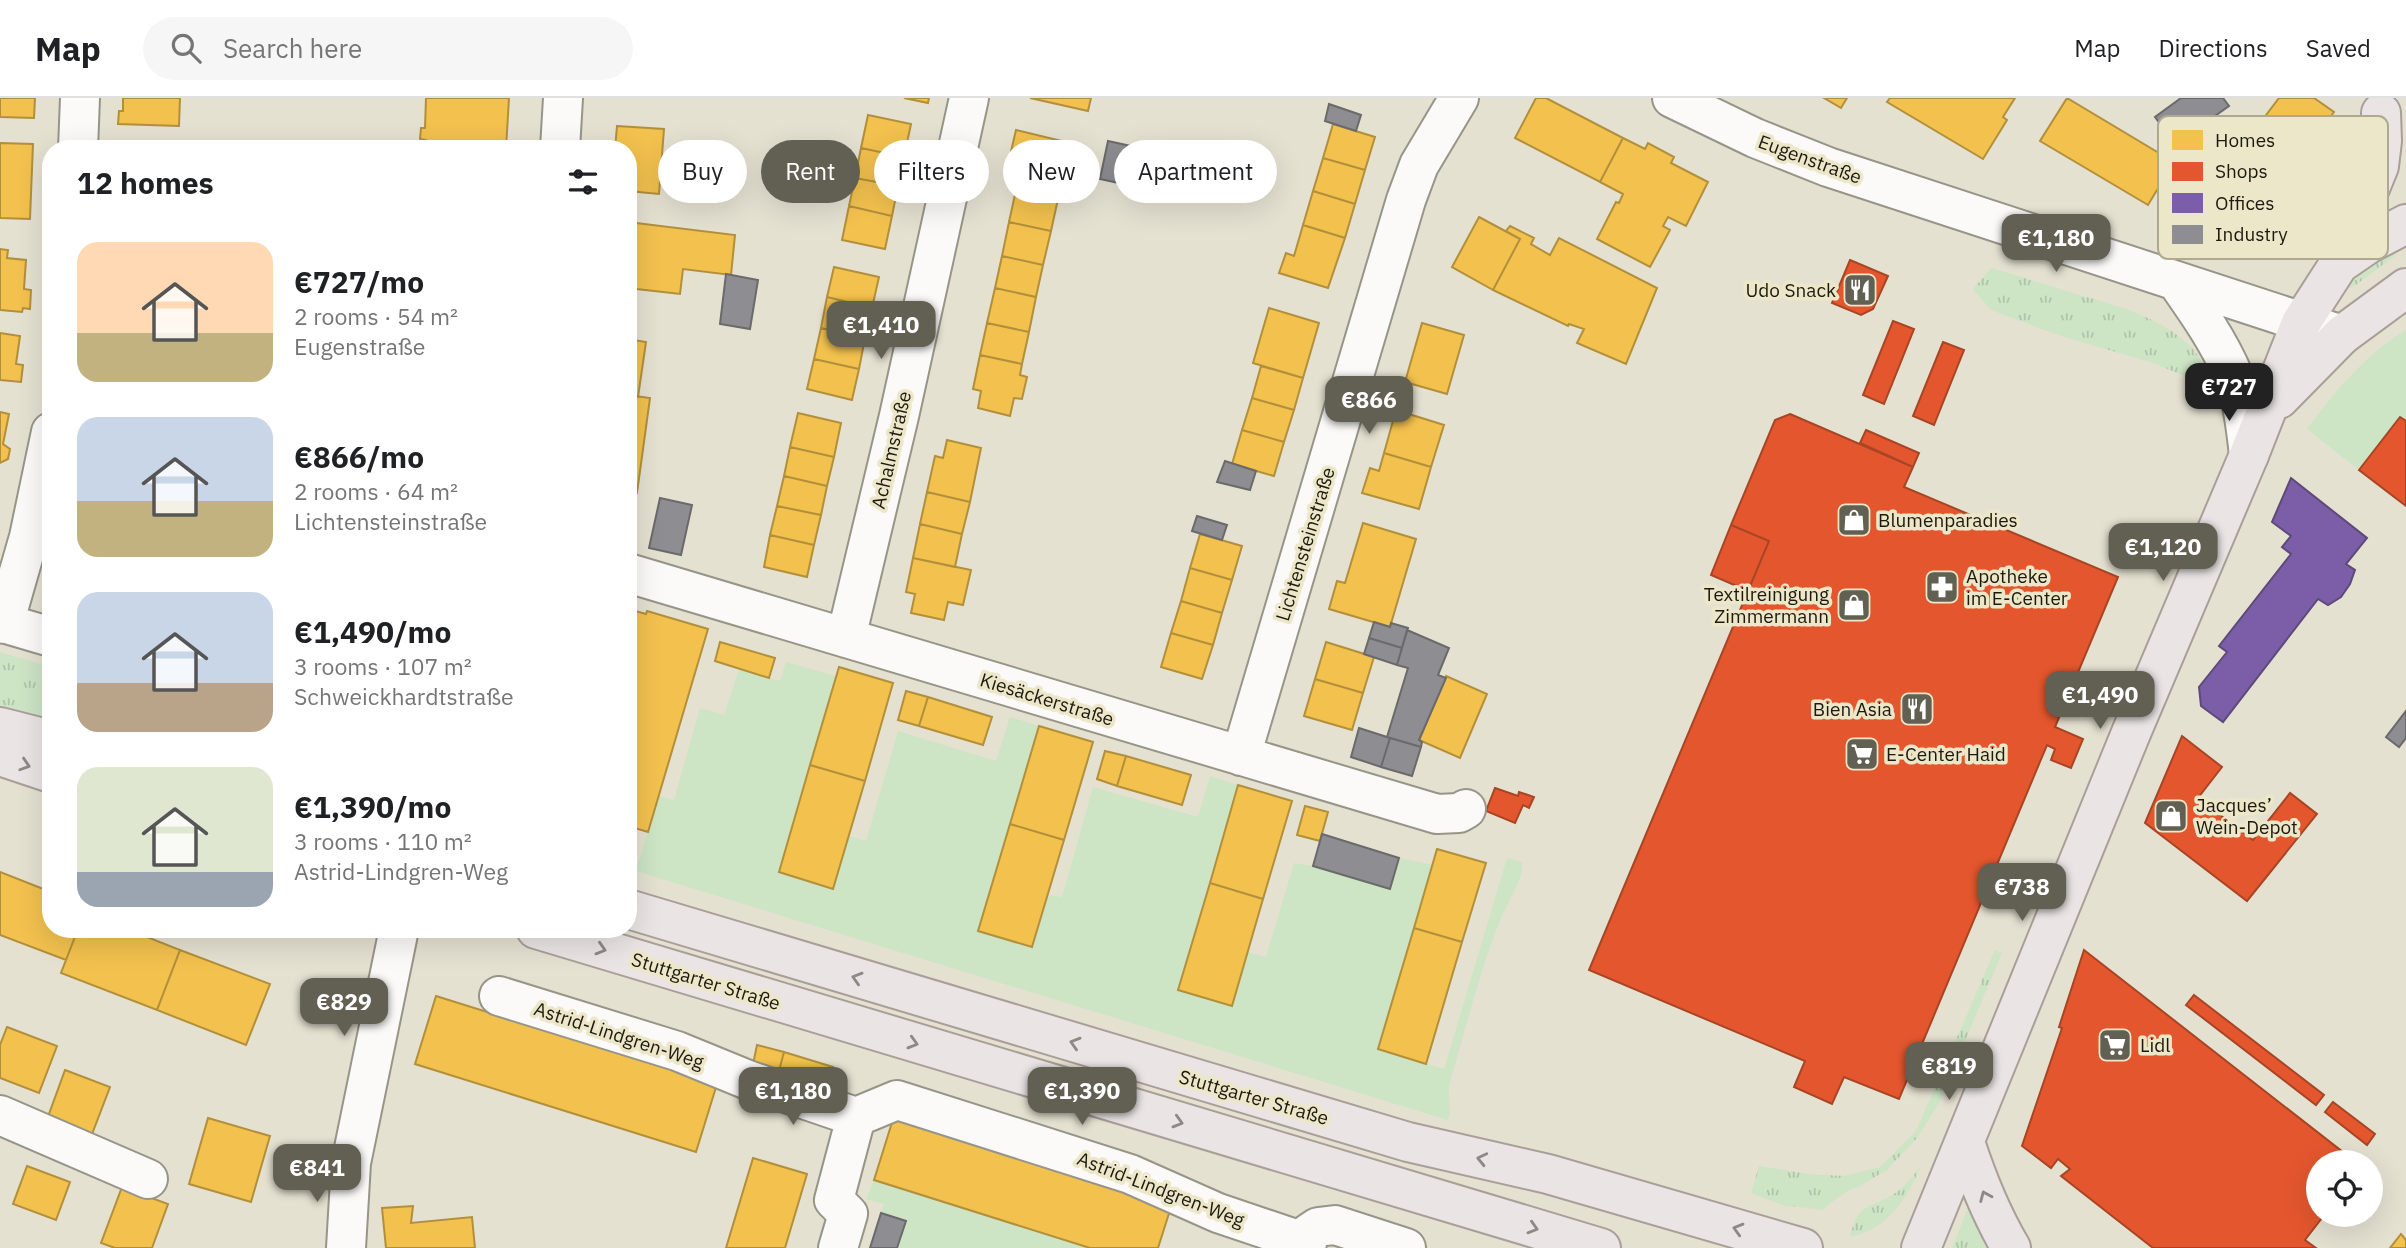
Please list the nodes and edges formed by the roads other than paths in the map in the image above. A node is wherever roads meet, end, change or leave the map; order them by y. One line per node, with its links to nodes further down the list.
1 (80, 98): 7 (street)
2 (563, 98): 8 (street)
3 (969, 98): 26 (street, Achalmstraße)
4 (1459, 98): 30 (street, Lichtensteinstraße)
5 (1672, 98): 10 (street, Eugenstraße)
6 (2388, 123): 9 (main road)
7 (78, 140)
8 (561, 140)
9 (2406, 149)
10 (1953, 209): 16 (street, Eugenstraße); 18 (street, Eugenstraße)
11 (2406, 224): 12 (main road)
12 (2388, 233)
13 (2341, 259): 15 (main road)
14 (2346, 259): 15 (main road)
15 (2339, 264): 18 (main road)
16 (2177, 282): 18 (street, Eugenstraße); 21 (street)
17 (2406, 288): 19 (main road)
18 (2301, 323): 19 (street, Eugenstraße); 20 (main road)
19 (2342, 335): 20 (main road)
20 (2265, 413): 21 (main road)
21 (2249, 455): 39 (main road)
22 (42, 475): 24 (street)
23 (637, 576): 26 (street, Kiesäckerstraße)
24 (2, 623): 25 (street)
25 (42, 634)
26 (846, 638): 30 (street, Kiesäckerstraße)
27 (0, 727): 28 (main road)
28 (42, 738)
29 (0, 756): 31 (main road, one-way to 31)
30 (1241, 756): 32 (street, Kiesäckerstraße)
31 (42, 770)
32 (1466, 809)
33 (637, 912): 46 (main road, Stuttgarter Straße, one-way to 33)
34 (397, 938): 42 (street)
35 (566, 938): 45 (main road, Stuttgarter Straße, one-way to 45)
36 (499, 996): 38 (street, Astrid-Lindgren-Weg)
37 (0, 1115): 40 (street)
38 (856, 1117): 41 (street, Astrid-Lindgren-Weg); 43 (street)
39 (1965, 1142): 47 (main road); 48 (main road, one-way to 39)
40 (148, 1178)
41 (1306, 1245): 44 (street)
42 (346, 1248)
43 (838, 1248)
44 (1406, 1248)
45 (1601, 1248)
46 (1803, 1248)
47 (1921, 1248)
48 (2011, 1248)

